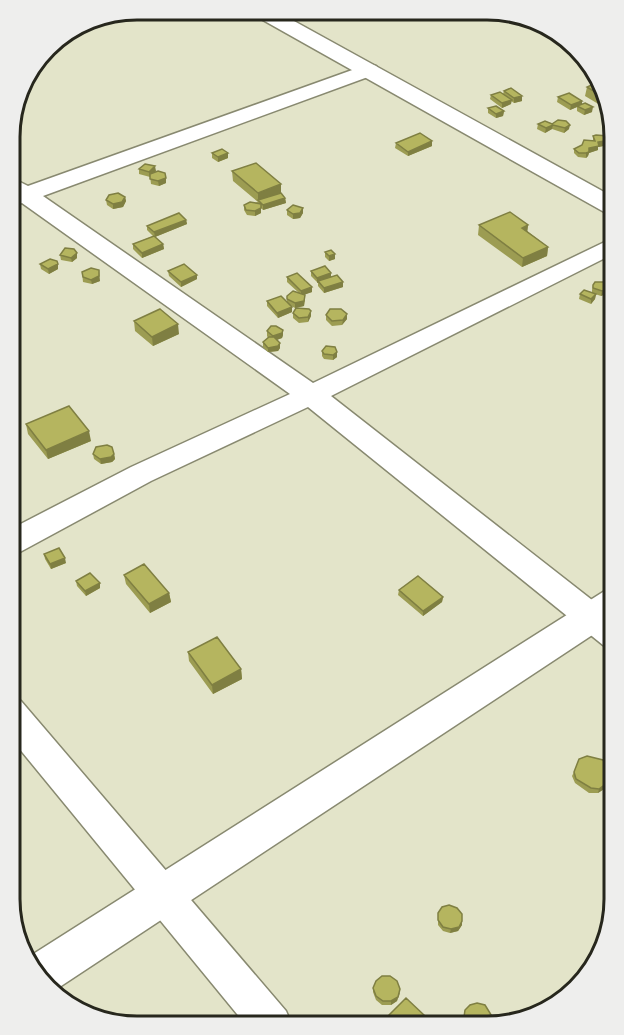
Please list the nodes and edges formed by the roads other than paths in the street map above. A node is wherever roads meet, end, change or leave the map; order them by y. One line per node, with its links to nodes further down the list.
1 (277, 20): 2 (street)
2 (369, 70): 3 (street); 5 (street)
3 (20, 190)
4 (20, 196): 7 (street)
5 (604, 202)
6 (604, 249): 7 (street)
7 (311, 395): 8 (street); 9 (street)
8 (20, 538)
9 (604, 617)
10 (604, 621): 12 (street)
11 (20, 724): 12 (street)
12 (163, 895): 13 (street); 14 (street)
13 (45, 972)
14 (264, 1016)

